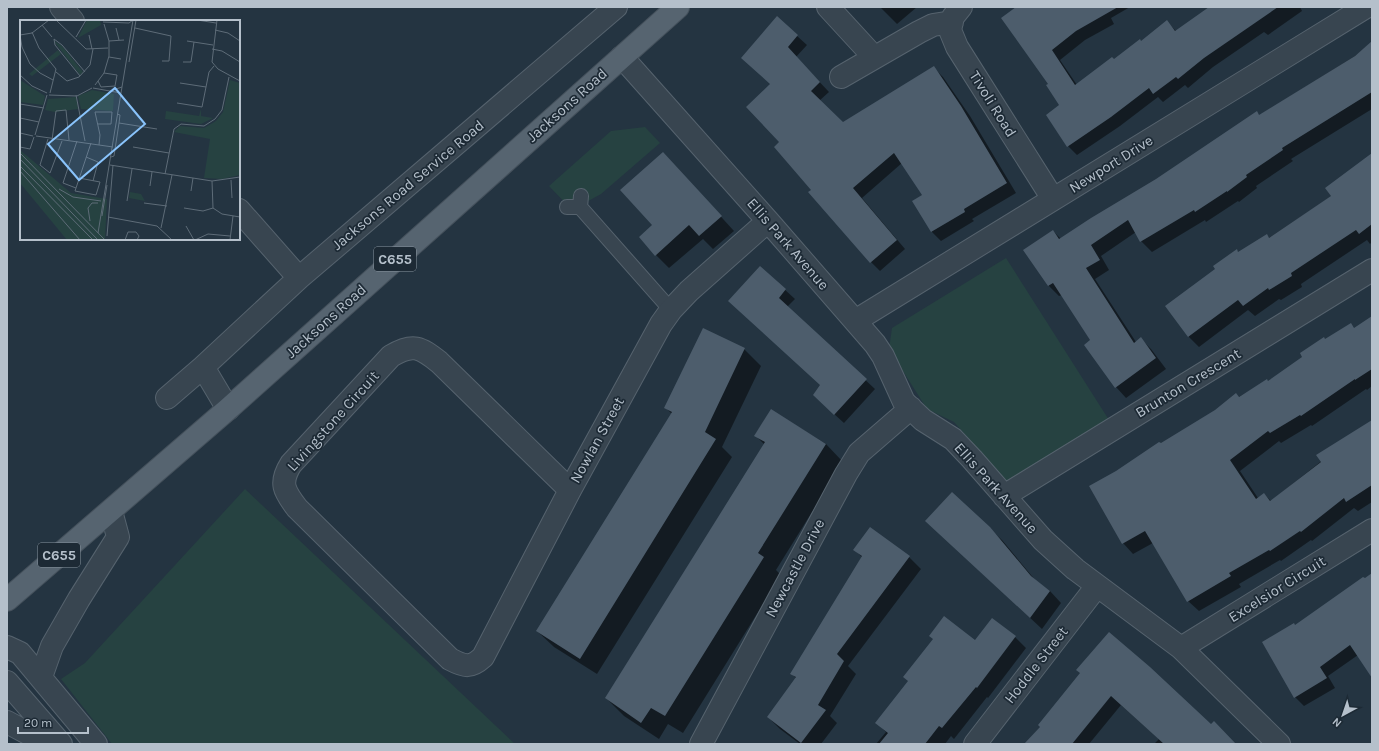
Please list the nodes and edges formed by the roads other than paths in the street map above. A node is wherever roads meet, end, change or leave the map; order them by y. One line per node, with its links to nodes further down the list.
1 (61, 7): 7 (street)
2 (616, 7): 16 (street, Jacksons Road Service Road)
3 (678, 7): 8 (main road, Jacksons Road / C655)
4 (828, 7): 9 (street)
5 (1361, 8): 11 (street, Newport Drive)
6 (957, 14): 9 (street); 11 (street, Tivoli Road)
7 (72, 20)
8 (622, 57): 14 (street, Ellis Park Avenue); 22 (main road, Jacksons Road / C655)
9 (874, 57): 10 (street)
10 (841, 77)
11 (1053, 199): 18 (street, Newport Drive)
12 (576, 204): 17 (lane)
13 (240, 211): 16 (street)
14 (768, 222): 17 (street, Nowlan Street); 18 (street, Ellis Park Avenue)
15 (1372, 270): 24 (street, Brunton Crescent)
16 (298, 278): 19 (street, Jacksons Road Service Road)
17 (671, 310): 23 (street, Nowlan Street)
18 (855, 321): 21 (street, Ellis Park Avenue)
19 (203, 367): 20 (street, Jacksons Road Service Road); 22 (street)
20 (167, 398)
21 (911, 408): 24 (street, Ellis Park Avenue); 38 (street, Newcastle Drive)
22 (228, 409): 25 (main road, Jacksons Road / C655)
23 (570, 490): 31 (street, Nowlan Street); 31 (street, Livingstone Circuit)
24 (1004, 496): 27 (street, Ellis Park Avenue)
25 (111, 511): 28 (main road, Jacksons Road / C655); 32 (street)
26 (1372, 530): 30 (street, Excelsior Circuit)
27 (1097, 586): 30 (street, Ellis Park Avenue); 39 (street, Hoddle Street)
28 (7, 600)
29 (7, 647): 32 (street)
30 (1181, 648): 40 (street, Ellis Park Avenue)
31 (450, 659)
32 (41, 677): 37 (street)
33 (7, 682): 36 (street)
34 (7, 722): 35 (street)
35 (48, 744)
36 (61, 744)
37 (96, 744)
38 (701, 744)
39 (975, 744)
40 (1279, 744)

